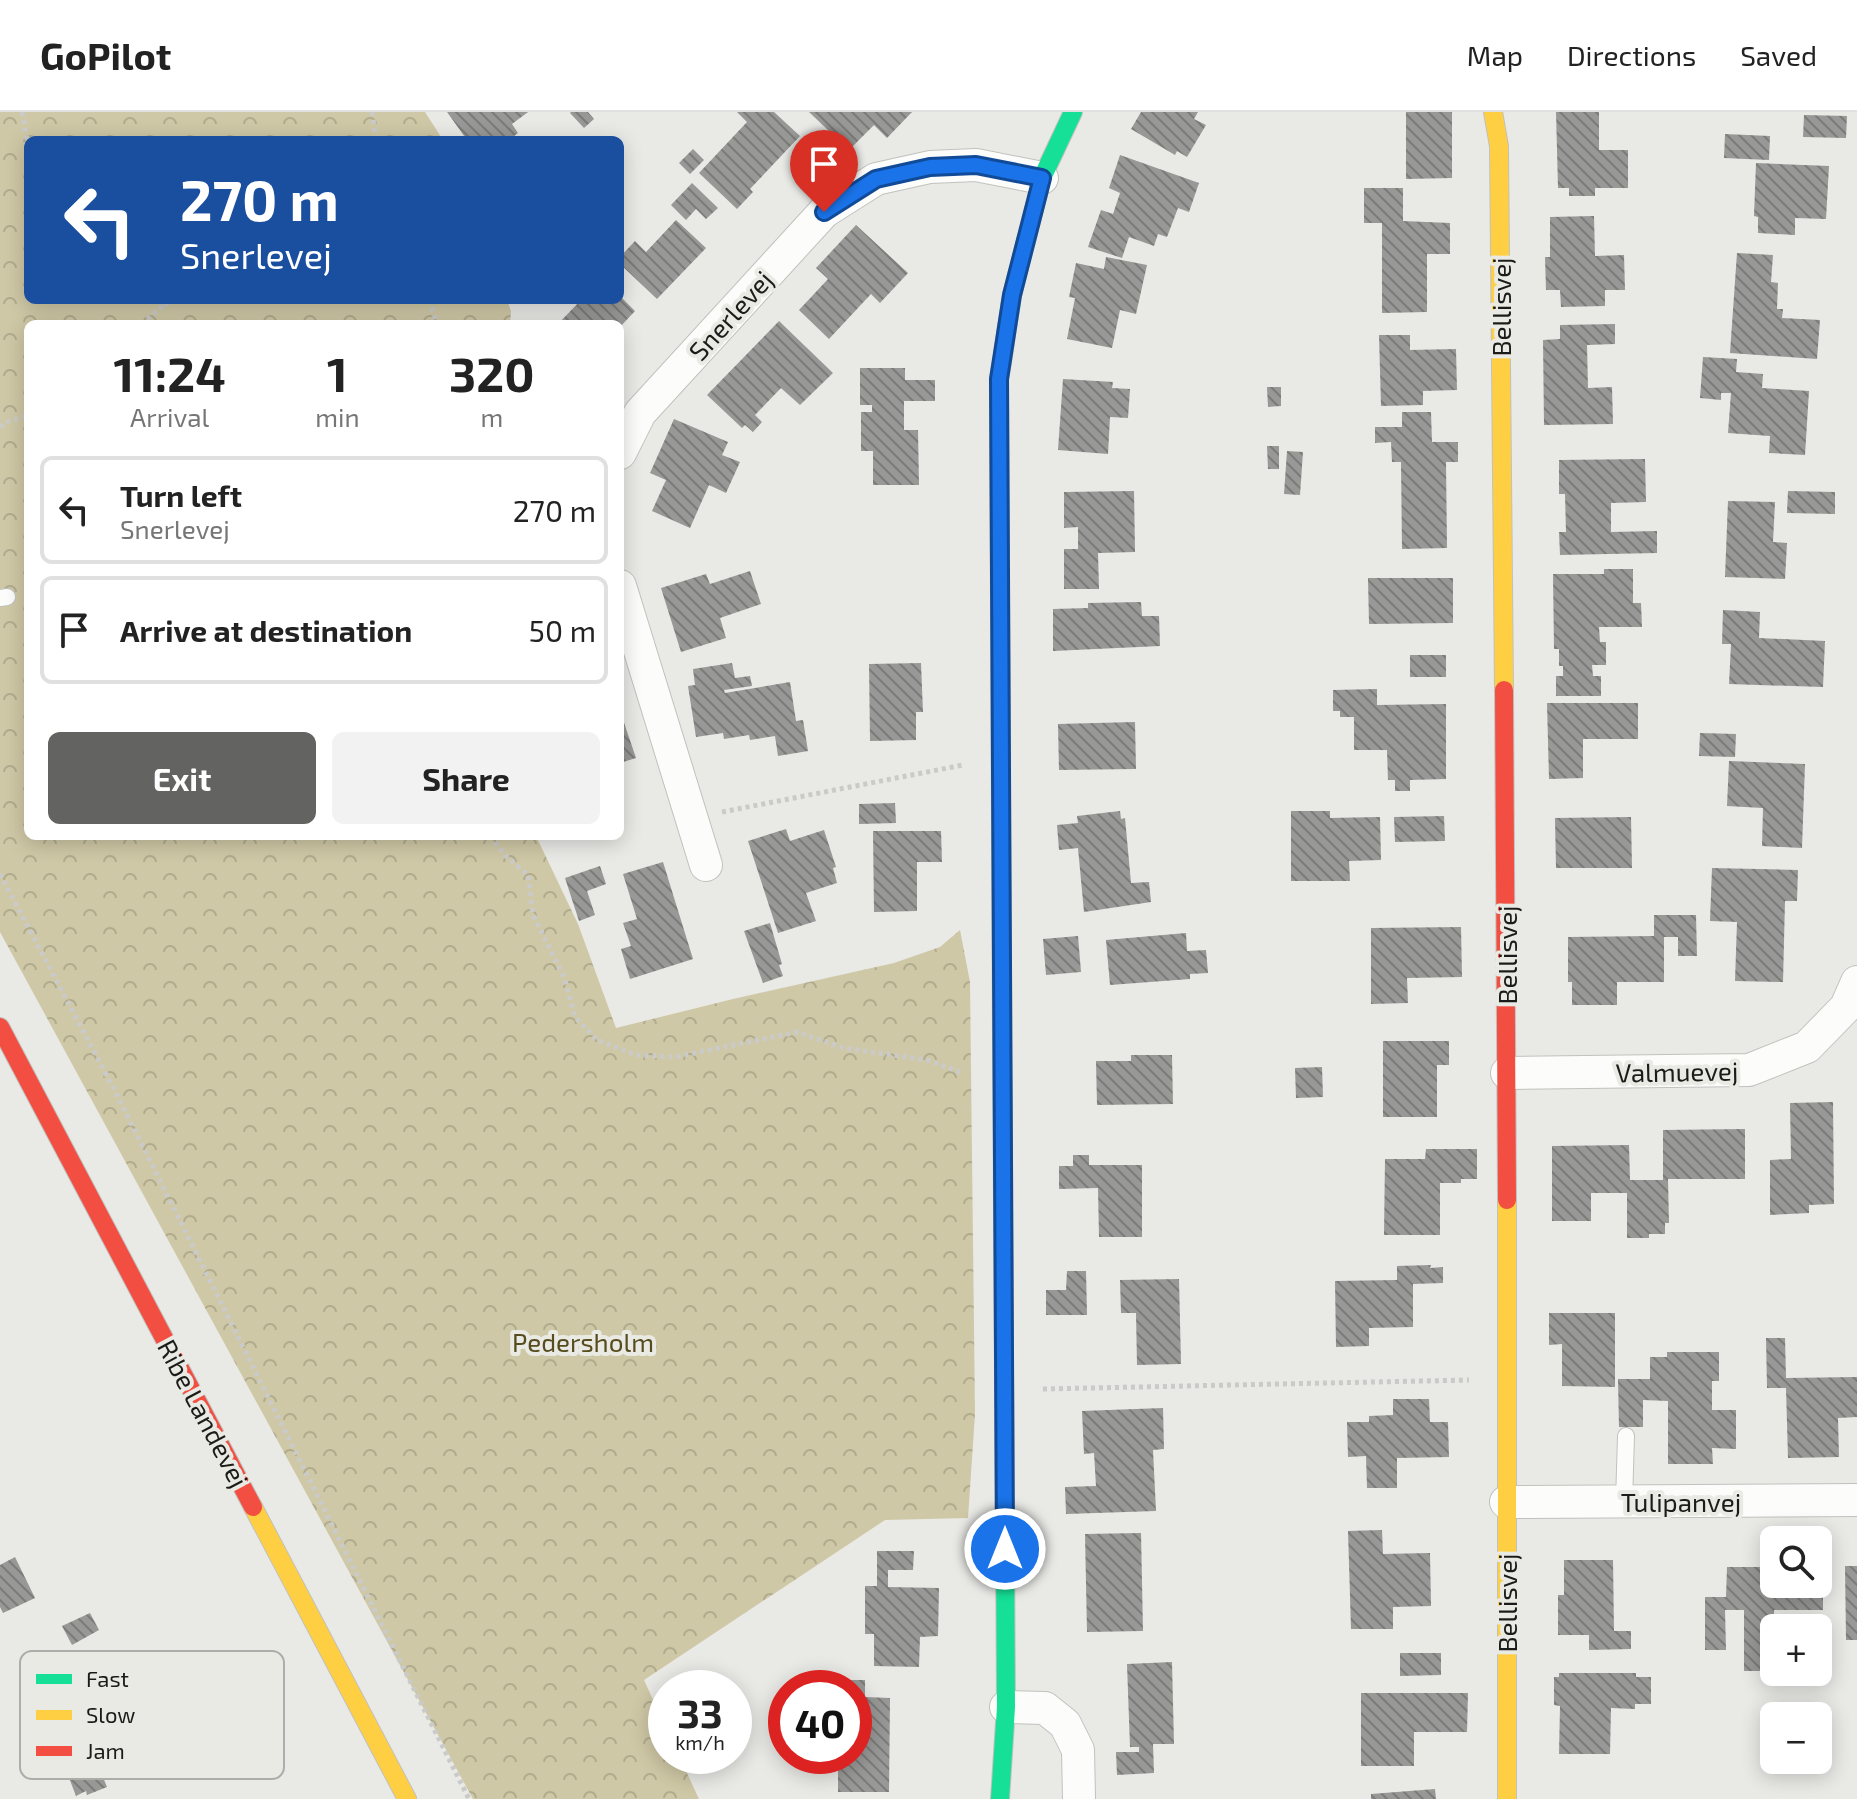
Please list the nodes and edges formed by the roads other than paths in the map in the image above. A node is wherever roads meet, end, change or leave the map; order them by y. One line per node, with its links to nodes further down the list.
1 (1073, 112): 3 (street)
2 (1493, 112): 9 (street, Bellisvej)
3 (1042, 178): 4 (street, Snerlevej); 14 (street)
4 (624, 445)
5 (624, 599): 6 (street)
6 (706, 865)
7 (1857, 982): 9 (street, Valmuevej)
8 (0, 1027): 15 (street, Ribe Landevej)
9 (1507, 1073): 12 (street, Bellisvej)
10 (1626, 1436): 13 (lane)
11 (1857, 1500): 13 (street, Tulipanvej)
12 (1506, 1502): 13 (street, Tulipanvej); 18 (street, Bellisvej)
13 (1624, 1502)
14 (1006, 1707): 16 (street); 17 (street)
15 (407, 1799)
16 (1000, 1799)
17 (1079, 1799)
18 (1507, 1799)

